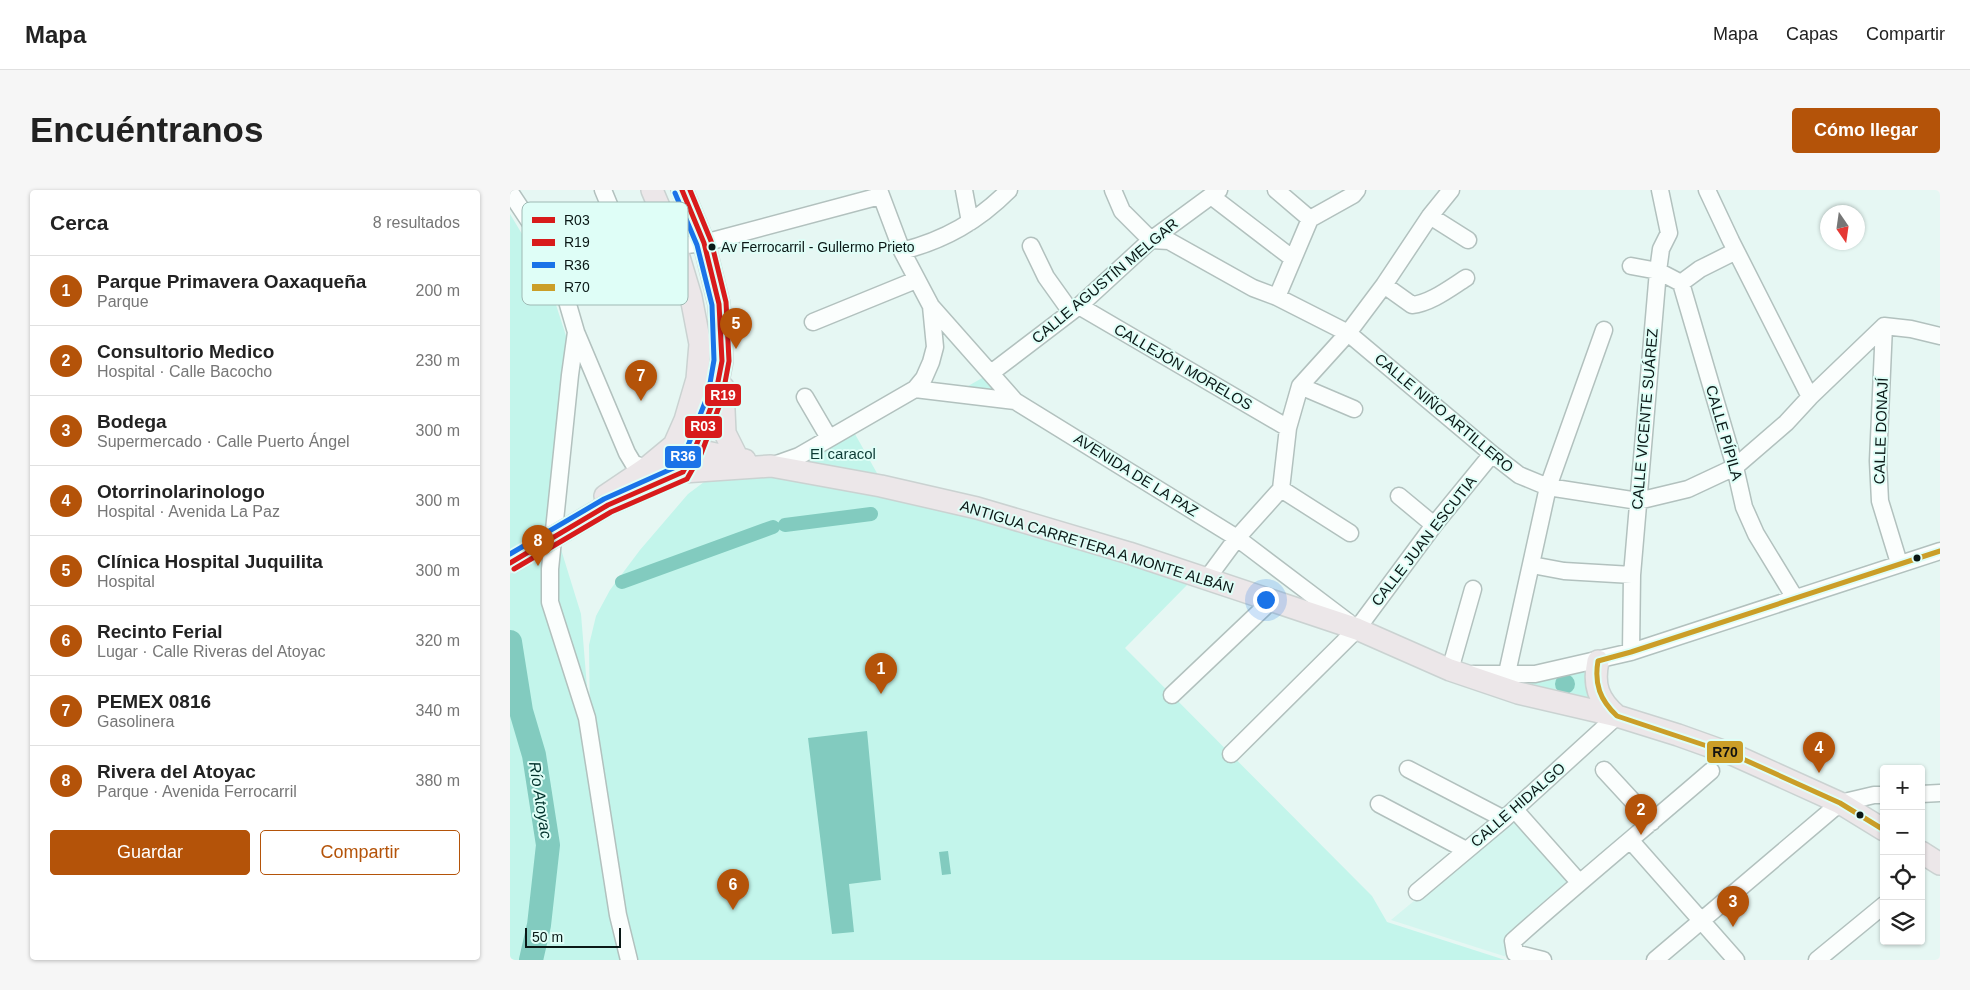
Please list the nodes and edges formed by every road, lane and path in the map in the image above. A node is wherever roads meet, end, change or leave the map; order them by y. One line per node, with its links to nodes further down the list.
1 (603, 190): 15 (street)
2 (652, 190): 16 (main road)
3 (682, 190): 17 (main road)
4 (964, 190): 22 (street)
5 (1009, 190): 22 (street)
6 (1113, 190): 23 (street)
7 (1276, 190): 21 (street)
8 (1357, 190): 21 (street)
9 (1451, 190): 20 (street)
10 (1660, 190): 32 (street, CALLE VICENTE SUÁREZ)
11 (1708, 190): 29 (street)
12 (510, 192): 19 (street)
13 (879, 193): 25 (street); 28 (street)
14 (1215, 193): 23 (street, CALLE AGUSTÍN MELGAR); 30 (street)
15 (608, 202)
16 (657, 202)
17 (687, 202)
18 (688, 204): 25 (main road)
19 (522, 210)
20 (1430, 216): 24 (street); 36 (street)
21 (1310, 219): 30 (street)
22 (970, 222): 28 (street)
23 (1151, 240): 38 (street, CALLE NIÑO ARTILLERO); 41 (street, CALLE AGUSTÍN MELGAR)
24 (1468, 240)
25 (704, 243): 26 (street); 48 (main road)
26 (688, 245)
27 (1031, 246): 41 (street)
28 (902, 251): 34 (street)
29 (1736, 251): 35 (street); 53 (street)
30 (1292, 258): 38 (street)
31 (1631, 266): 32 (street)
32 (1658, 271): 35 (street); 70 (street, CALLE VICENTE SUÁREZ)
33 (1466, 278): 36 (street)
34 (916, 280): 40 (street); 42 (street)
35 (1680, 283): 63 (street, CALLE PÍPILA)
36 (1384, 286): 46 (street)
37 (688, 287): 58 (main road)
38 (1277, 297): 46 (street, CALLE NIÑO ARTILLERO)
39 (568, 305): 45 (street)
40 (931, 306): 49 (street, AVENIDA DE LA PAZ); 51 (street)
41 (1075, 309): 49 (street, CALLE AGUSTÍN MELGAR); 56 (street, CALLEJÓN MORELOS)
42 (813, 322)
43 (1884, 326): 47 (street); 53 (street, CALLE NIÑO ARTILLERO); 77 (street, CALLE DONAJÍ)
44 (1604, 330): 66 (street)
45 (576, 332): 64 (street); 111 (street)
46 (1348, 332): 50 (street); 60 (street, CALLE NIÑO ARTILLERO)
47 (1940, 336)
48 (722, 361): 59 (main road); 61 (main road)
49 (991, 373): 54 (street, AVENIDA DE LA PAZ)
50 (1300, 386): 55 (street); 56 (street)
51 (915, 389): 54 (street); 57 (street)
52 (804, 397): 57 (street)
53 (1810, 397): 63 (street, CALLE NIÑO ARTILLERO)
54 (1016, 401): 73 (street, AVENIDA DE LA PAZ)
55 (1354, 409)
56 (1288, 428): 67 (street)
57 (829, 438): 62 (street)
58 (674, 445): 59 (main road); 64 (main road)
59 (694, 451): 61 (main road); 65 (main road)
60 (1492, 454): 66 (street, CALLE NIÑO ARTILLERO); 71 (street, CALLE JUAN ESCUTIA)
61 (738, 459): 62 (main road)
62 (771, 466): 65 (main road, ANTIGUA CARRETERA A MONTE ALBÁN); 80 (main road, ANTIGUA CARRETERA A MONTE ALBÁN)
63 (1735, 467): 70 (street, CALLE NIÑO ARTILLERO); 82 (street, CALLE PÍPILA)
64 (645, 469): 65 (main road, ANTIGUA CARRETERA A MONTE ALBÁN); 69 (main road)
65 (683, 472): 69 (main road)
66 (1548, 487): 70 (street, CALLE NIÑO ARTILLERO); 78 (street)
67 (1281, 488): 72 (street); 73 (street)
68 (1399, 496): 71 (street)
69 (607, 501): 74 (main road); 76 (main road, bridge)
70 (1638, 501): 79 (street, CALLE VICENTE SUÁREZ)
71 (1434, 525): 84 (street, CALLE JUAN ESCUTIA)
72 (1350, 534)
73 (1237, 538): 80 (street); 84 (street, AVENIDA DE LA PAZ)
74 (510, 550)
75 (1940, 551): 77 (street, ANTIGUA CARRETERA A MONTE ALBÁN)
76 (510, 563)
77 (1899, 563): 82 (street, ANTIGUA CARRETERA A MONTE ALBÁN)
78 (1532, 565): 79 (street); 88 (street)
79 (1632, 575): 85 (street, CALLE VICENTE SUÁREZ)
80 (1206, 580): 83 (main road, ANTIGUA CARRETERA A MONTE ALBÁN)
81 (1472, 589): 87 (street)
82 (1795, 598): 85 (street, ANTIGUA CARRETERA A MONTE ALBÁN)
83 (1271, 601): 84 (main road, ANTIGUA CARRETERA A MONTE ALBÁN); 89 (street)
84 (1357, 628): 87 (main road, ANTIGUA CARRETERA A MONTE ALBÁN); 91 (street, CALLE JUAN ESCUTIA)
85 (1632, 652): 86 (street, ANTIGUA CARRETERA A MONTE ALBÁN)
86 (1598, 661): 88 (street, ANTIGUA CARRETERA A MONTE ALBÁN); 90 (main road)
87 (1457, 672): 88 (street, ANTIGUA CARRETERA A MONTE ALBÁN); 90 (main road)
88 (1507, 674)
89 (1172, 695)
90 (1617, 716): 98 (main road); 100 (street, CALLE HIDALGO)
91 (1231, 754)
92 (1408, 769): 100 (street)
93 (1604, 770): 101 (street)
94 (1711, 771): 101 (street)
95 (1940, 793): 96 (street)
96 (1925, 794)
97 (1880, 795): 98 (street)
98 (1840, 803): 102 (main road); 110 (street)
99 (1379, 804): 104 (street)
100 (1510, 814): 104 (street, CALLE HIDALGO); 107 (street)
101 (1652, 822): 103 (street)
102 (1880, 828)
103 (1631, 841): 107 (street); 110 (street)
104 (1466, 850): 108 (street, CALLE HIDALGO)
105 (1925, 855): 106 (main road)
106 (1940, 864)
107 (1579, 882): 112 (street)
108 (1417, 892)
109 (1880, 908): 115 (street)
110 (1702, 920): 113 (street); 114 (street)
111 (630, 960)
112 (1542, 960)
113 (1655, 960)
114 (1736, 960)
115 (1817, 960)

